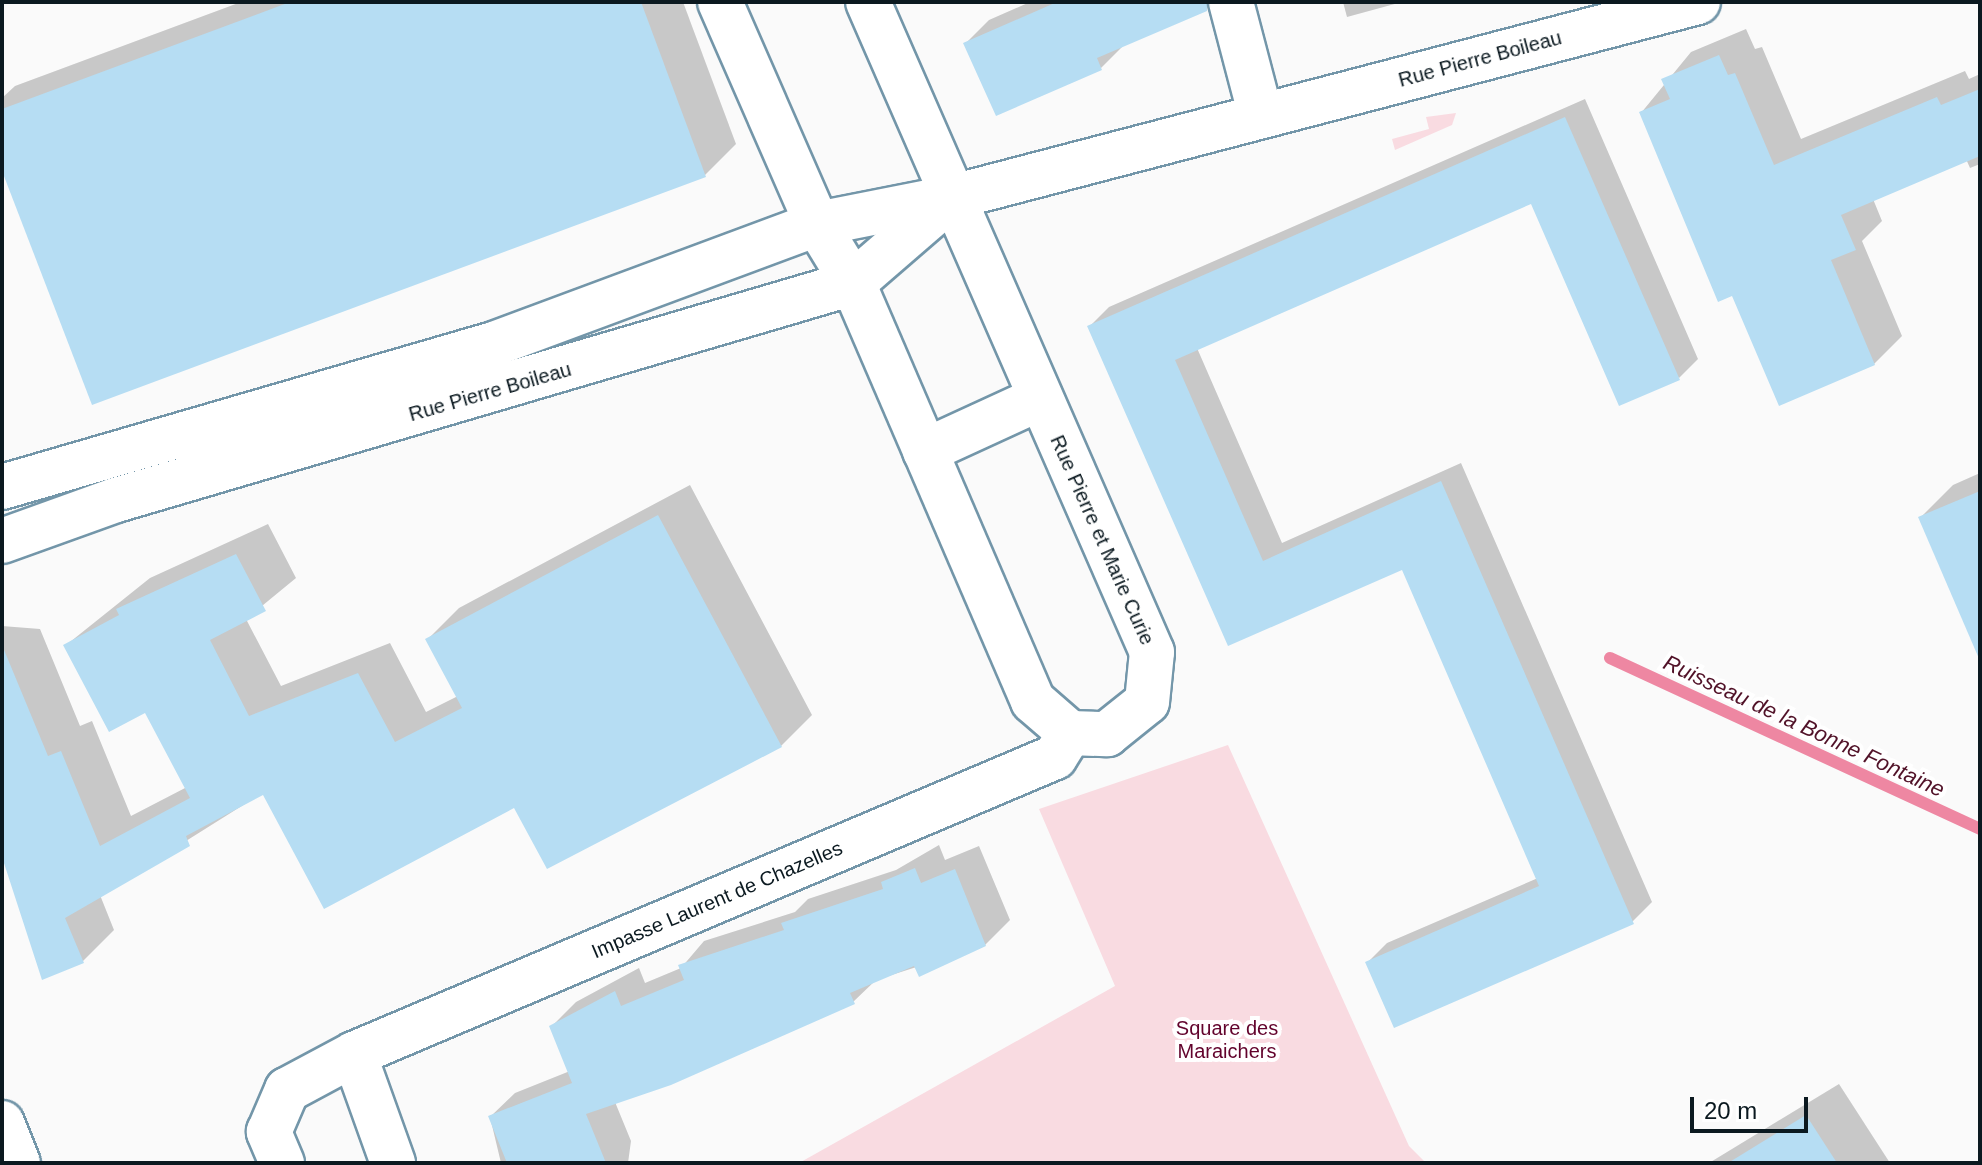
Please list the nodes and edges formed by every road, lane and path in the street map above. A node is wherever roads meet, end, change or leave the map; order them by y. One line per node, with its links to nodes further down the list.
1 (720, 2): 7 (street)
2 (868, 2): 6 (street, Rue Pierre et Marie Curie)
3 (1231, 2): 5 (street)
4 (1698, 2): 5 (street, Rue Pierre Boileau)
5 (1261, 116): 6 (street, Rue Pierre Boileau)
6 (953, 197): 7 (street, Rue Pierre Boileau); 8 (street, Rue Pierre Boileau); 9 (street, Rue Pierre et Marie Curie)
7 (817, 224): 8 (street); 11 (street, Rue Pierre Boileau)
8 (853, 283): 10 (street); 12 (street, Rue Pierre Boileau)
9 (1040, 398): 10 (street); 13 (street, Rue Pierre et Marie Curie)
10 (925, 451): 13 (street)
11 (2, 487)
12 (2, 541)
13 (1070, 733): 14 (street, Impasse Laurent de Chazelles)
14 (354, 1054): 17 (street, Impasse Laurent de Chazelles); 18 (street)
15 (2, 1123): 16 (street)
16 (18, 1163)
17 (282, 1163)
18 (393, 1163)

